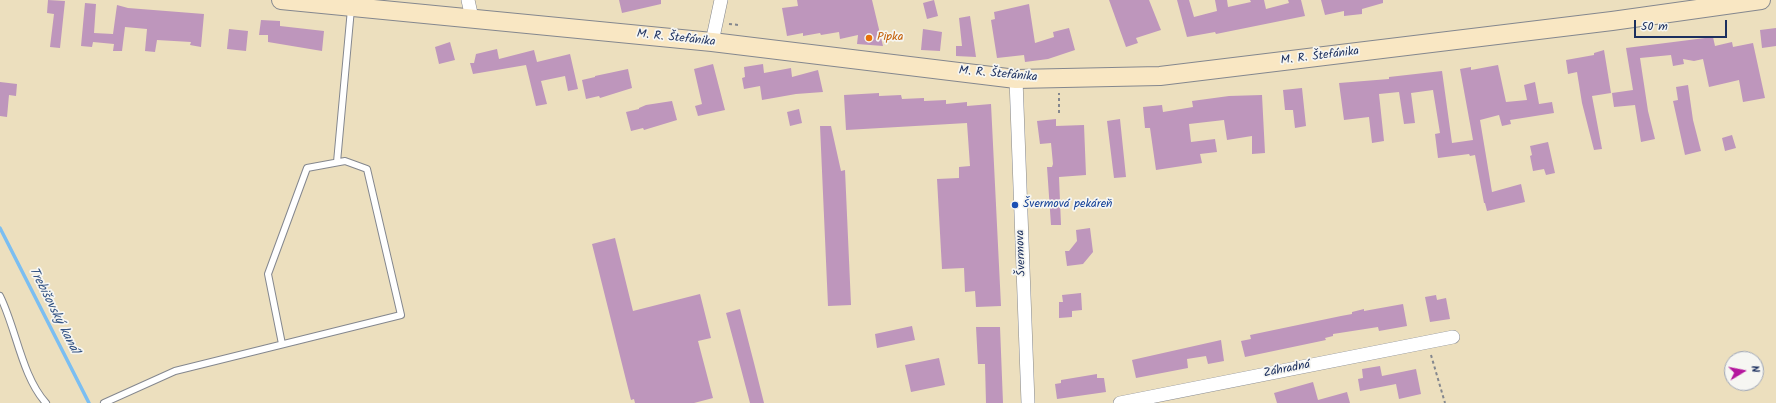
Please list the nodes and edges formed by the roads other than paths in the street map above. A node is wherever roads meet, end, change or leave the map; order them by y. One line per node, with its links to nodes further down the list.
1 (282, 0): 5 (street, M. R. Štefánika)
2 (468, 0): 6 (street)
3 (721, 0): 7 (street)
4 (1761, 0): 8 (street, M. R. Štefánika)
5 (351, 6): 6 (street, M. R. Štefánika); 9 (lane)
6 (472, 18): 7 (street, M. R. Štefánika)
7 (712, 42): 8 (street, M. R. Štefánika)
8 (1016, 79): 15 (street, Švermova)
9 (337, 162): 12 (lane); 12 (lane)
10 (0, 296): 13 (lane)
11 (1453, 337): 16 (street, Záhradná)
12 (282, 344): 14 (lane)
13 (46, 403)
14 (104, 403)
15 (1028, 403)
16 (1120, 403)

